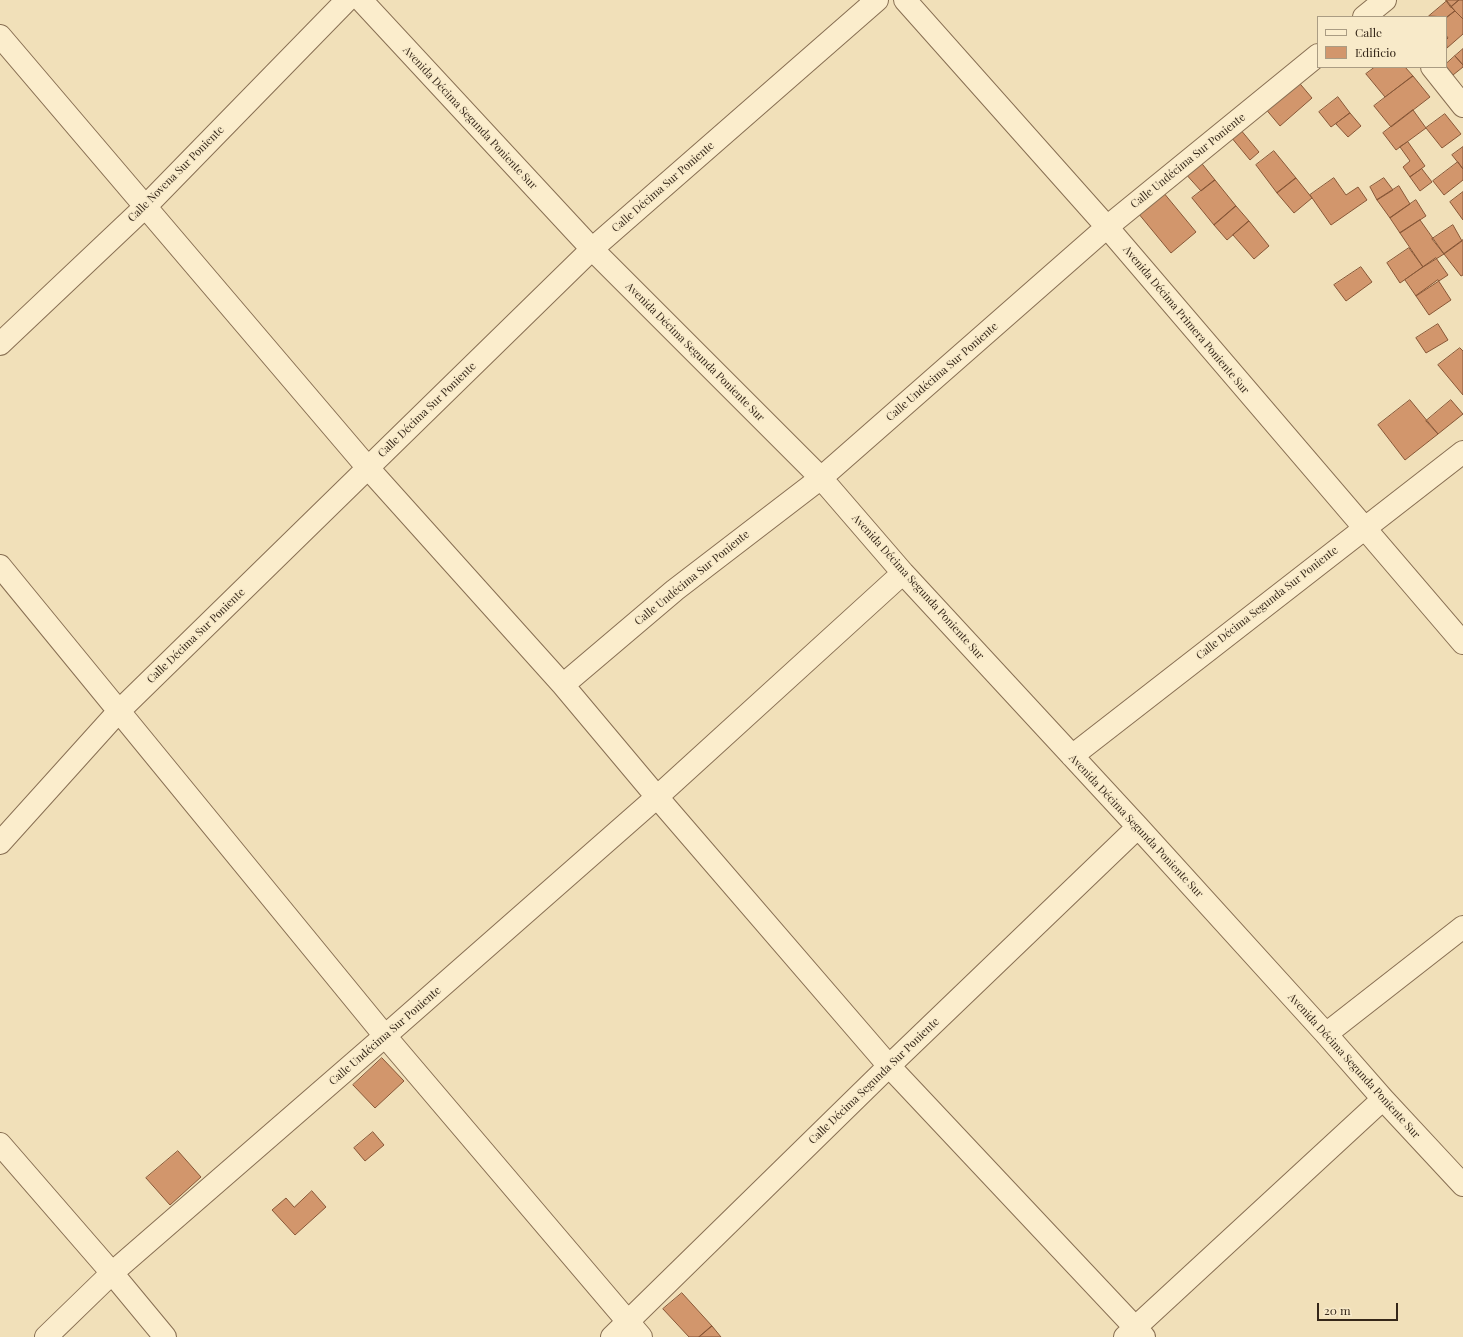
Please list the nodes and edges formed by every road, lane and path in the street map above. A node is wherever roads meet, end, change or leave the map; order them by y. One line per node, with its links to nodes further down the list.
1 (347, 0): 11 (street, Calle Novena Sur Poniente)
2 (361, 0): 13 (street, Avenida Décima Segunda Poniente Sur)
3 (877, 0): 13 (street, Calle Décima Sur Poniente)
4 (905, 0): 12 (street, Avenida Décima Primera Poniente Sur)
5 (1384, 5): 6 (street)
6 (1366, 16)
7 (0, 36): 11 (street)
8 (1317, 56): 12 (street, Calle Undécima Sur Poniente)
9 (1433, 68): 10 (street)
10 (1463, 106)
11 (146, 206): 14 (street, Calle Novena Sur Poniente); 16 (street)
12 (1107, 227): 17 (street, Calle Undécima Sur Poniente); 18 (street, Avenida Décima Primera Poniente Sur)
13 (592, 249): 16 (street, Calle Décima Sur Poniente); 17 (street, Avenida Décima Segunda Poniente Sur)
14 (0, 344)
15 (1463, 452): 18 (street, Calle Décima Segunda Sur Poniente)
16 (368, 468): 22 (street); 23 (street, Calle Décima Sur Poniente)
17 (821, 478): 20 (street, Avenida Décima Segunda Poniente Sur); 22 (street, Calle Undécima Sur Poniente)
18 (1364, 528): 21 (street, Avenida Décima Primera Poniente Sur); 24 (street, Calle Décima Segunda Sur Poniente)
19 (0, 566): 23 (street)
20 (903, 573): 24 (street, Avenida Décima Segunda Poniente Sur); 25 (street, Calle Undécima Sur Poniente)
21 (1463, 642)
22 (563, 685): 25 (street)
23 (118, 712): 27 (street, Calle Décima Sur Poniente); 30 (street)
24 (1072, 756): 26 (street, Avenida Décima Segunda Poniente Sur)
25 (657, 797): 30 (street, Calle Undécima Sur Poniente); 31 (street)
26 (1138, 827): 29 (street, Avenida Décima Segunda Poniente Sur); 31 (street, Calle Décima Segunda Sur Poniente)
27 (0, 843)
28 (1463, 927): 29 (street)
29 (1326, 1034): 32 (street, Avenida Décima Segunda Poniente Sur)
30 (385, 1036): 35 (street, Calle Undécima Sur Poniente); 36 (street)
31 (889, 1066): 36 (street, Calle Décima Segunda Sur Poniente); 37 (street)
32 (1383, 1099): 34 (street, Avenida Décima Segunda Poniente Sur); 37 (street)
33 (0, 1144): 35 (street)
34 (1463, 1185)
35 (112, 1273): 38 (street, Calle Undécima Sur Poniente); 39 (street)
36 (627, 1332)
37 (1135, 1334)
38 (46, 1337)
39 (165, 1337)

